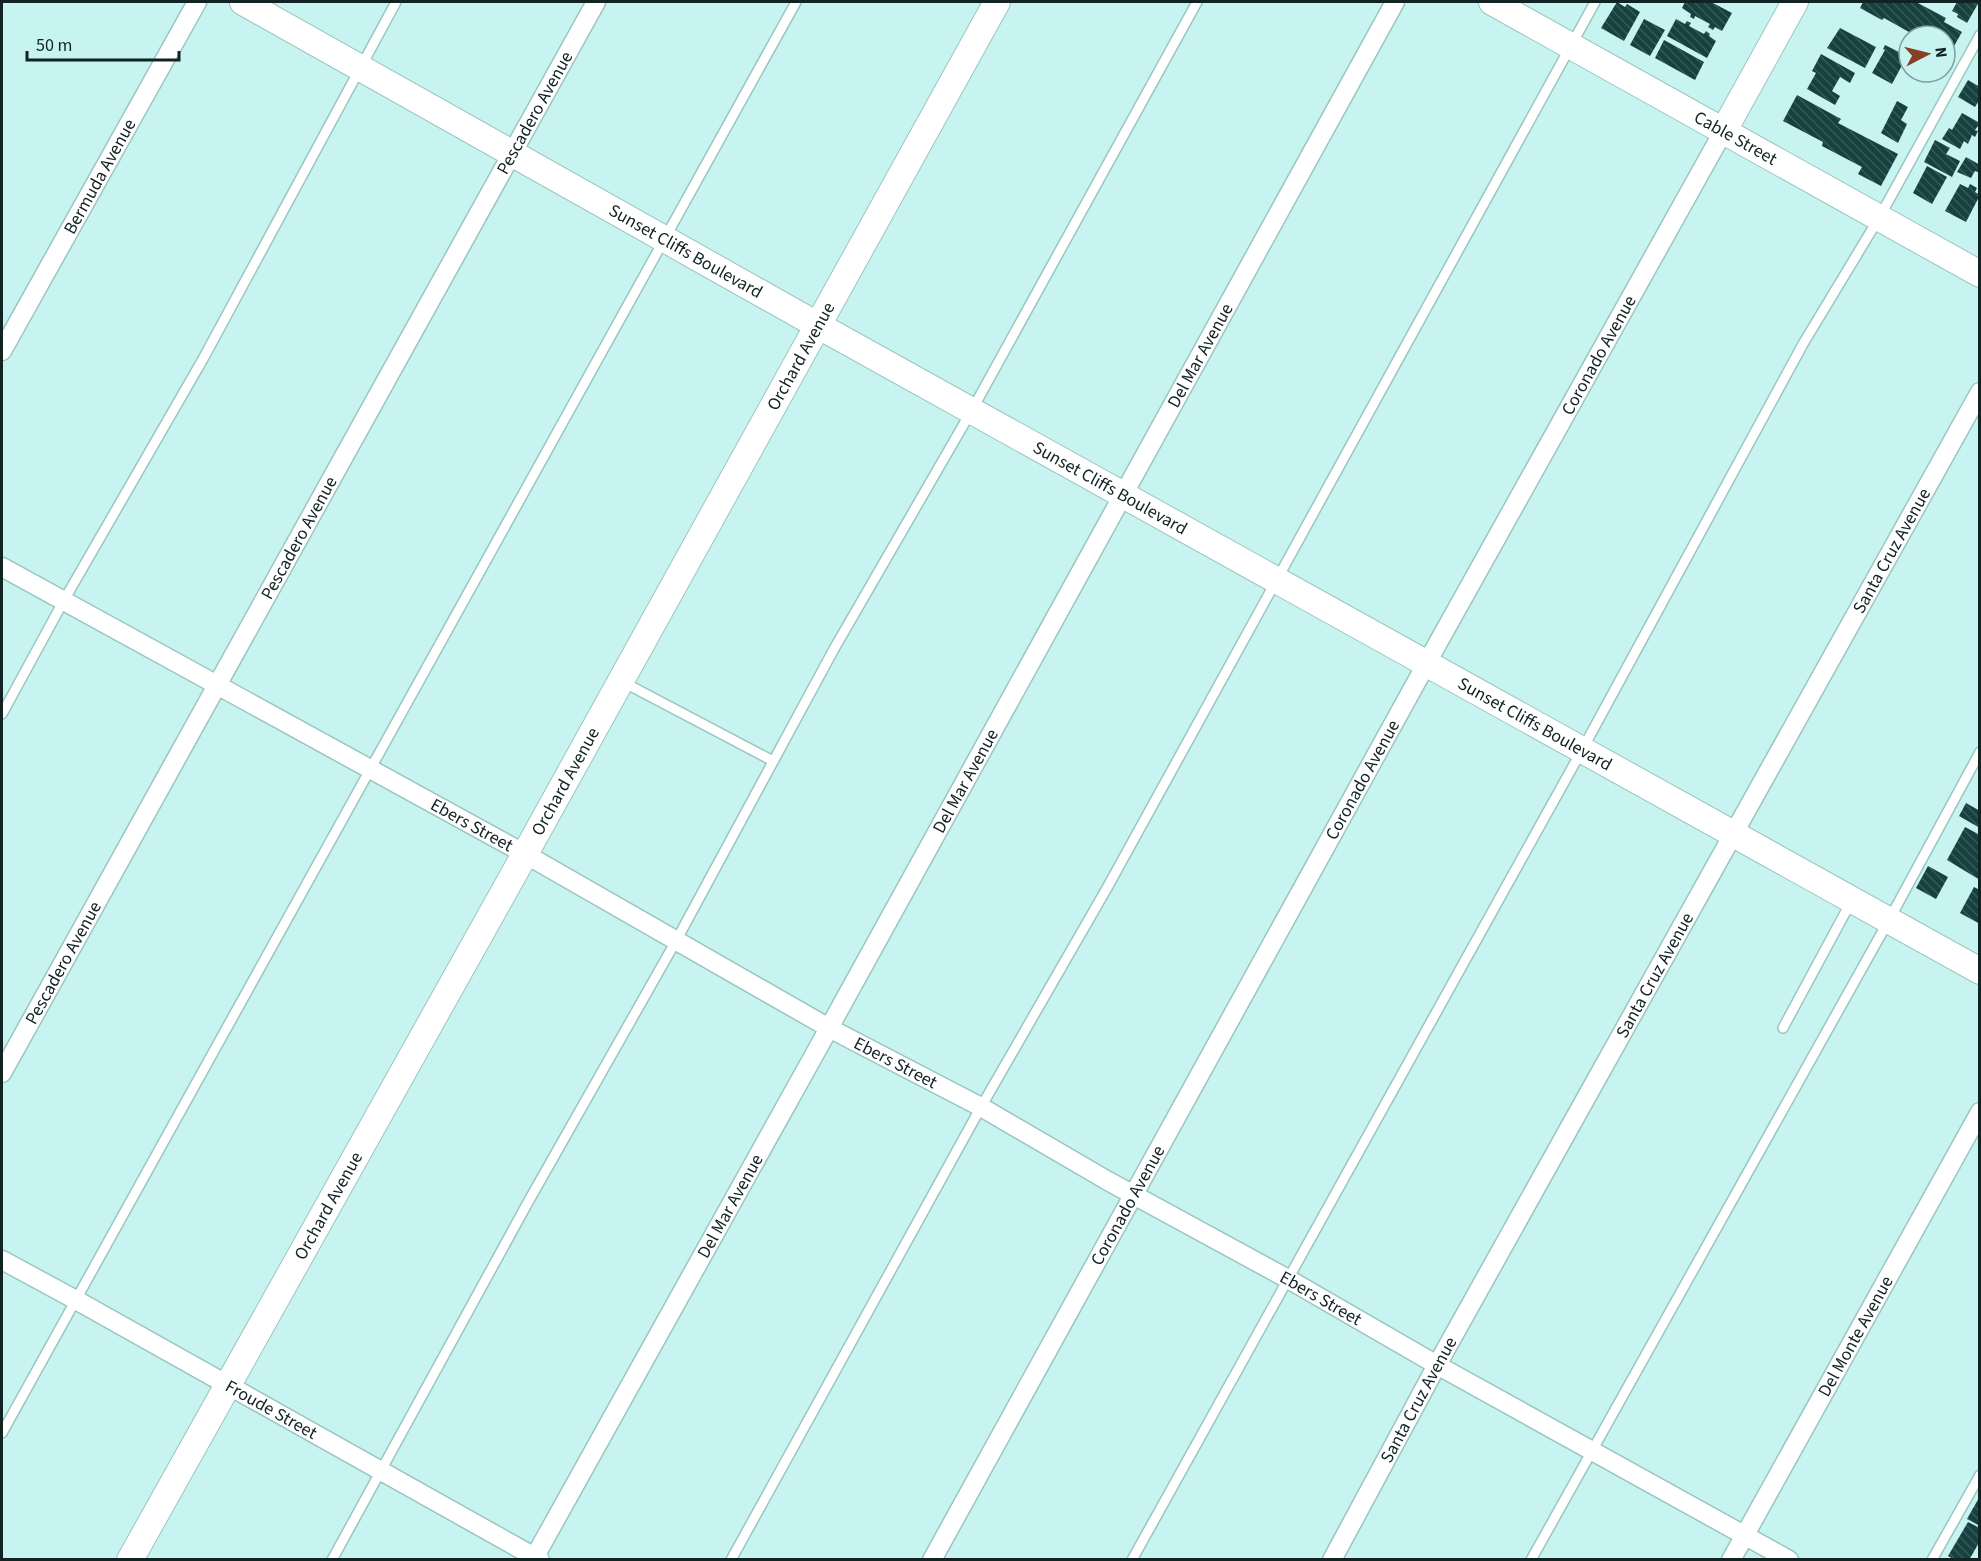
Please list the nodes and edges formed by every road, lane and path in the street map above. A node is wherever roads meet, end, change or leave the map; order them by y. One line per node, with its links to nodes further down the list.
1 (196, 2): 21 (street, Bermuda Avenue)
2 (243, 2): 14 (street, Sunset Cliffs Boulevard)
3 (396, 2): 14 (lane)
4 (596, 2): 16 (street, Pescadero Avenue)
5 (796, 2): 18 (lane)
6 (997, 2): 20 (street, Orchard Avenue)
7 (1197, 2): 23 (lane)
8 (1395, 2): 24 (street, Del Mar Avenue)
9 (1492, 2): 13 (street, Cable Street)
10 (1595, 2): 13 (lane)
11 (1795, 2): 15 (street, Coronado Avenue)
12 (1980, 35): 17 (lane)
13 (1570, 46): 15 (street, Cable Street); 26 (lane)
14 (361, 67): 16 (street, Sunset Cliffs Boulevard); 27 (lane)
15 (1723, 132): 17 (street, Cable Street); 28 (street, Coronado Avenue)
16 (513, 154): 18 (street, Sunset Cliffs Boulevard); 30 (street, Pescadero Avenue)
17 (1879, 218): 19 (street, Cable Street); 32 (lane)
18 (664, 238): 20 (street, Sunset Cliffs Boulevard); 35 (lane)
19 (1980, 274)
20 (819, 326): 23 (street, Sunset Cliffs Boulevard); 29 (street, Orchard Avenue)
21 (2, 351)
22 (1980, 392): 36 (street, Santa Cruz Avenue)
23 (972, 410): 24 (street, Sunset Cliffs Boulevard); 34 (lane)
24 (1122, 494): 26 (street, Sunset Cliffs Boulevard); 42 (street, Del Mar Avenue)
25 (2, 567): 27 (street, Ebers Street)
26 (1276, 579): 28 (street, Sunset Cliffs Boulevard); 45 (lane)
27 (63, 602): 30 (street, Ebers Street); 31 (lane)
28 (1427, 664): 32 (street, Sunset Cliffs Boulevard); 47 (street, Coronado Avenue)
29 (621, 681): 34 (lane); 37 (street, Orchard Avenue)
30 (217, 684): 35 (street, Ebers Street); 44 (street, Pescadero Avenue)
31 (2, 714)
32 (1582, 750): 36 (street, Sunset Cliffs Boulevard); 49 (lane)
33 (1980, 752): 39 (lane)
34 (773, 761): 40 (lane)
35 (369, 769): 37 (street, Ebers Street); 50 (lane)
36 (1733, 834): 38 (street, Sunset Cliffs Boulevard); 51 (street, Santa Cruz Avenue)
37 (525, 854): 40 (street, Ebers Street); 52 (street, Orchard Avenue)
38 (1852, 900): 39 (street, Sunset Cliffs Boulevard); 43 (lane)
39 (1889, 920): 41 (street, Sunset Cliffs Boulevard); 54 (lane)
40 (676, 941): 42 (street, Ebers Street); 55 (lane)
41 (1980, 970)
42 (829, 1028): 45 (street, Ebers Street); 58 (street, Del Mar Avenue)
43 (1783, 1028)
44 (2, 1073)
45 (981, 1107): 47 (street, Ebers Street); 61 (lane)
46 (1980, 1112): 57 (street, Del Monte Avenue)
47 (1134, 1194): 49 (street, Ebers Street); 62 (street, Coronado Avenue)
48 (2, 1260): 50 (street, Froude Street)
49 (1288, 1279): 51 (street, Ebers Street); 63 (lane)
50 (76, 1300): 52 (street, Froude Street); 53 (lane)
51 (1437, 1365): 54 (street, Ebers Street); 64 (street, Santa Cruz Avenue)
52 (229, 1385): 55 (street, Froude Street); 59 (street, Orchard Avenue)
53 (2, 1433)
54 (1592, 1451): 57 (street, Ebers Street); 65 (lane)
55 (381, 1472): 58 (street, Froude Street); 60 (lane)
56 (1980, 1476): 68 (lane)
57 (1744, 1535): 66 (street, Del Monte Avenue); 67 (street, Ebers Street)
58 (536, 1559)
59 (130, 1560)
60 (332, 1560)
61 (731, 1560)
62 (932, 1560)
63 (1132, 1560)
64 (1332, 1560)
65 (1531, 1560)
66 (1731, 1560)
67 (1789, 1560)
68 (1932, 1560)

